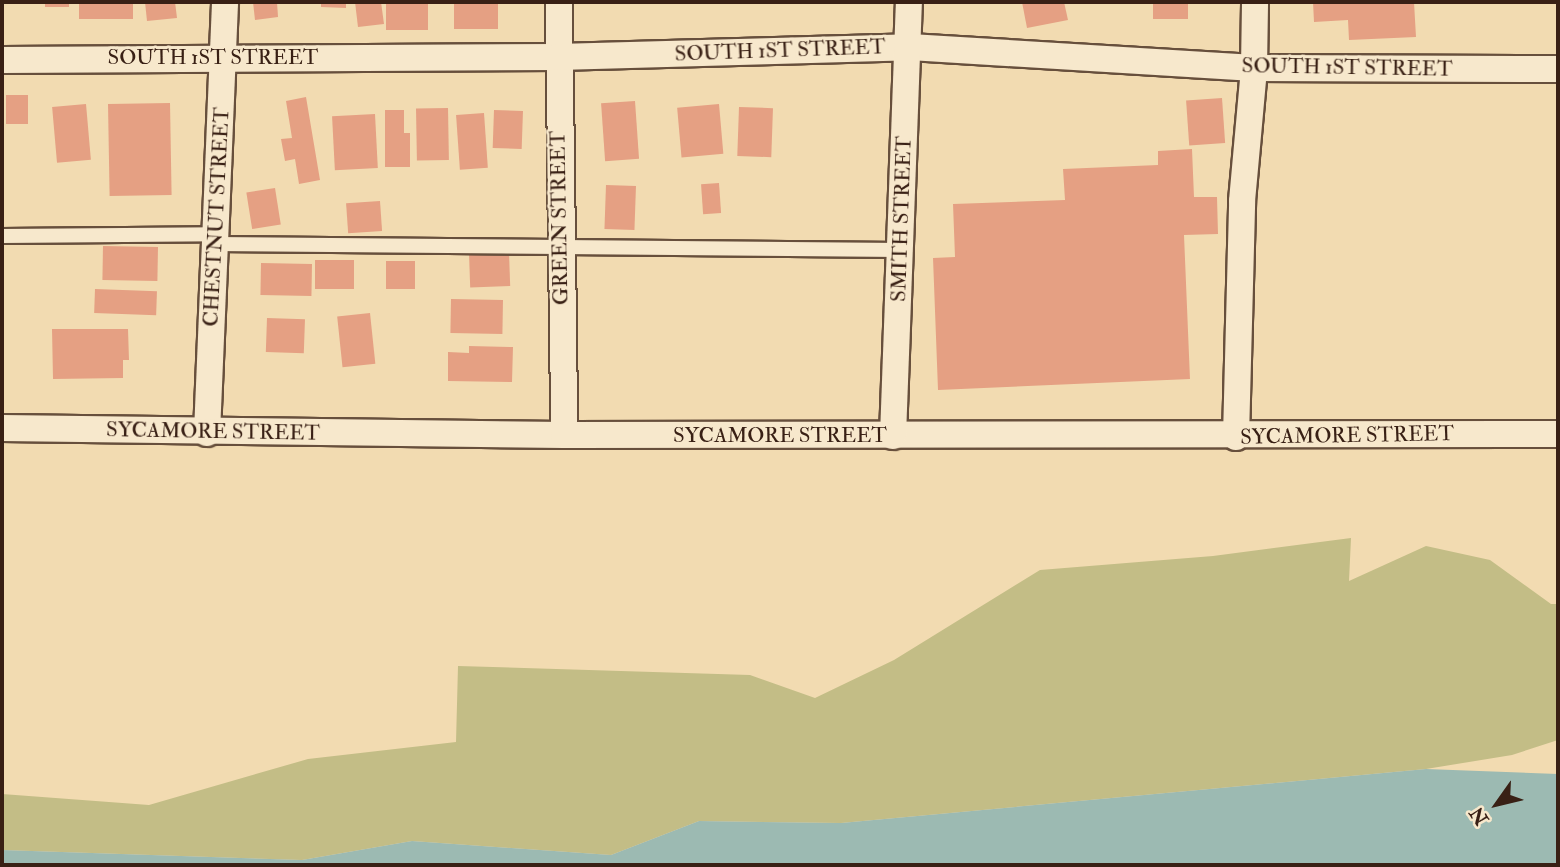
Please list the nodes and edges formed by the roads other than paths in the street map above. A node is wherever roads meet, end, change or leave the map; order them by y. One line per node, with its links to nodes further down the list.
1 (225, 2): 7 (street, CHESTNUT STREET)
2 (559, 2): 6 (street, GREEN STREET)
3 (909, 2): 5 (street, SMITH STREET)
4 (1255, 2): 9 (street)
5 (910, 47): 6 (street, SOUTH 1ST STREET); 9 (street, SOUTH 1ST STREET); 14 (street, SMITH STREET)
6 (558, 57): 7 (street, SOUTH 1ST STREET); 13 (street, GREEN STREET)
7 (224, 58): 8 (street, SOUTH 1ST STREET); 12 (street, CHESTNUT STREET)
8 (2, 60)
9 (1254, 68): 10 (street, SOUTH 1ST STREET); 20 (street)
10 (1558, 69)
11 (2, 236): 12 (lane)
12 (216, 239): 13 (lane); 16 (street, CHESTNUT STREET)
13 (559, 247): 14 (lane); 18 (street, GREEN STREET)
14 (901, 250): 19 (street, SMITH STREET)
15 (2, 428): 16 (street, SYCAMORE STREET)
16 (207, 433): 18 (street, SYCAMORE STREET)
17 (1558, 434): 20 (street, SYCAMORE STREET)
18 (564, 435): 19 (street, SYCAMORE STREET)
19 (893, 436): 20 (street, SYCAMORE STREET)
20 (1236, 437)

